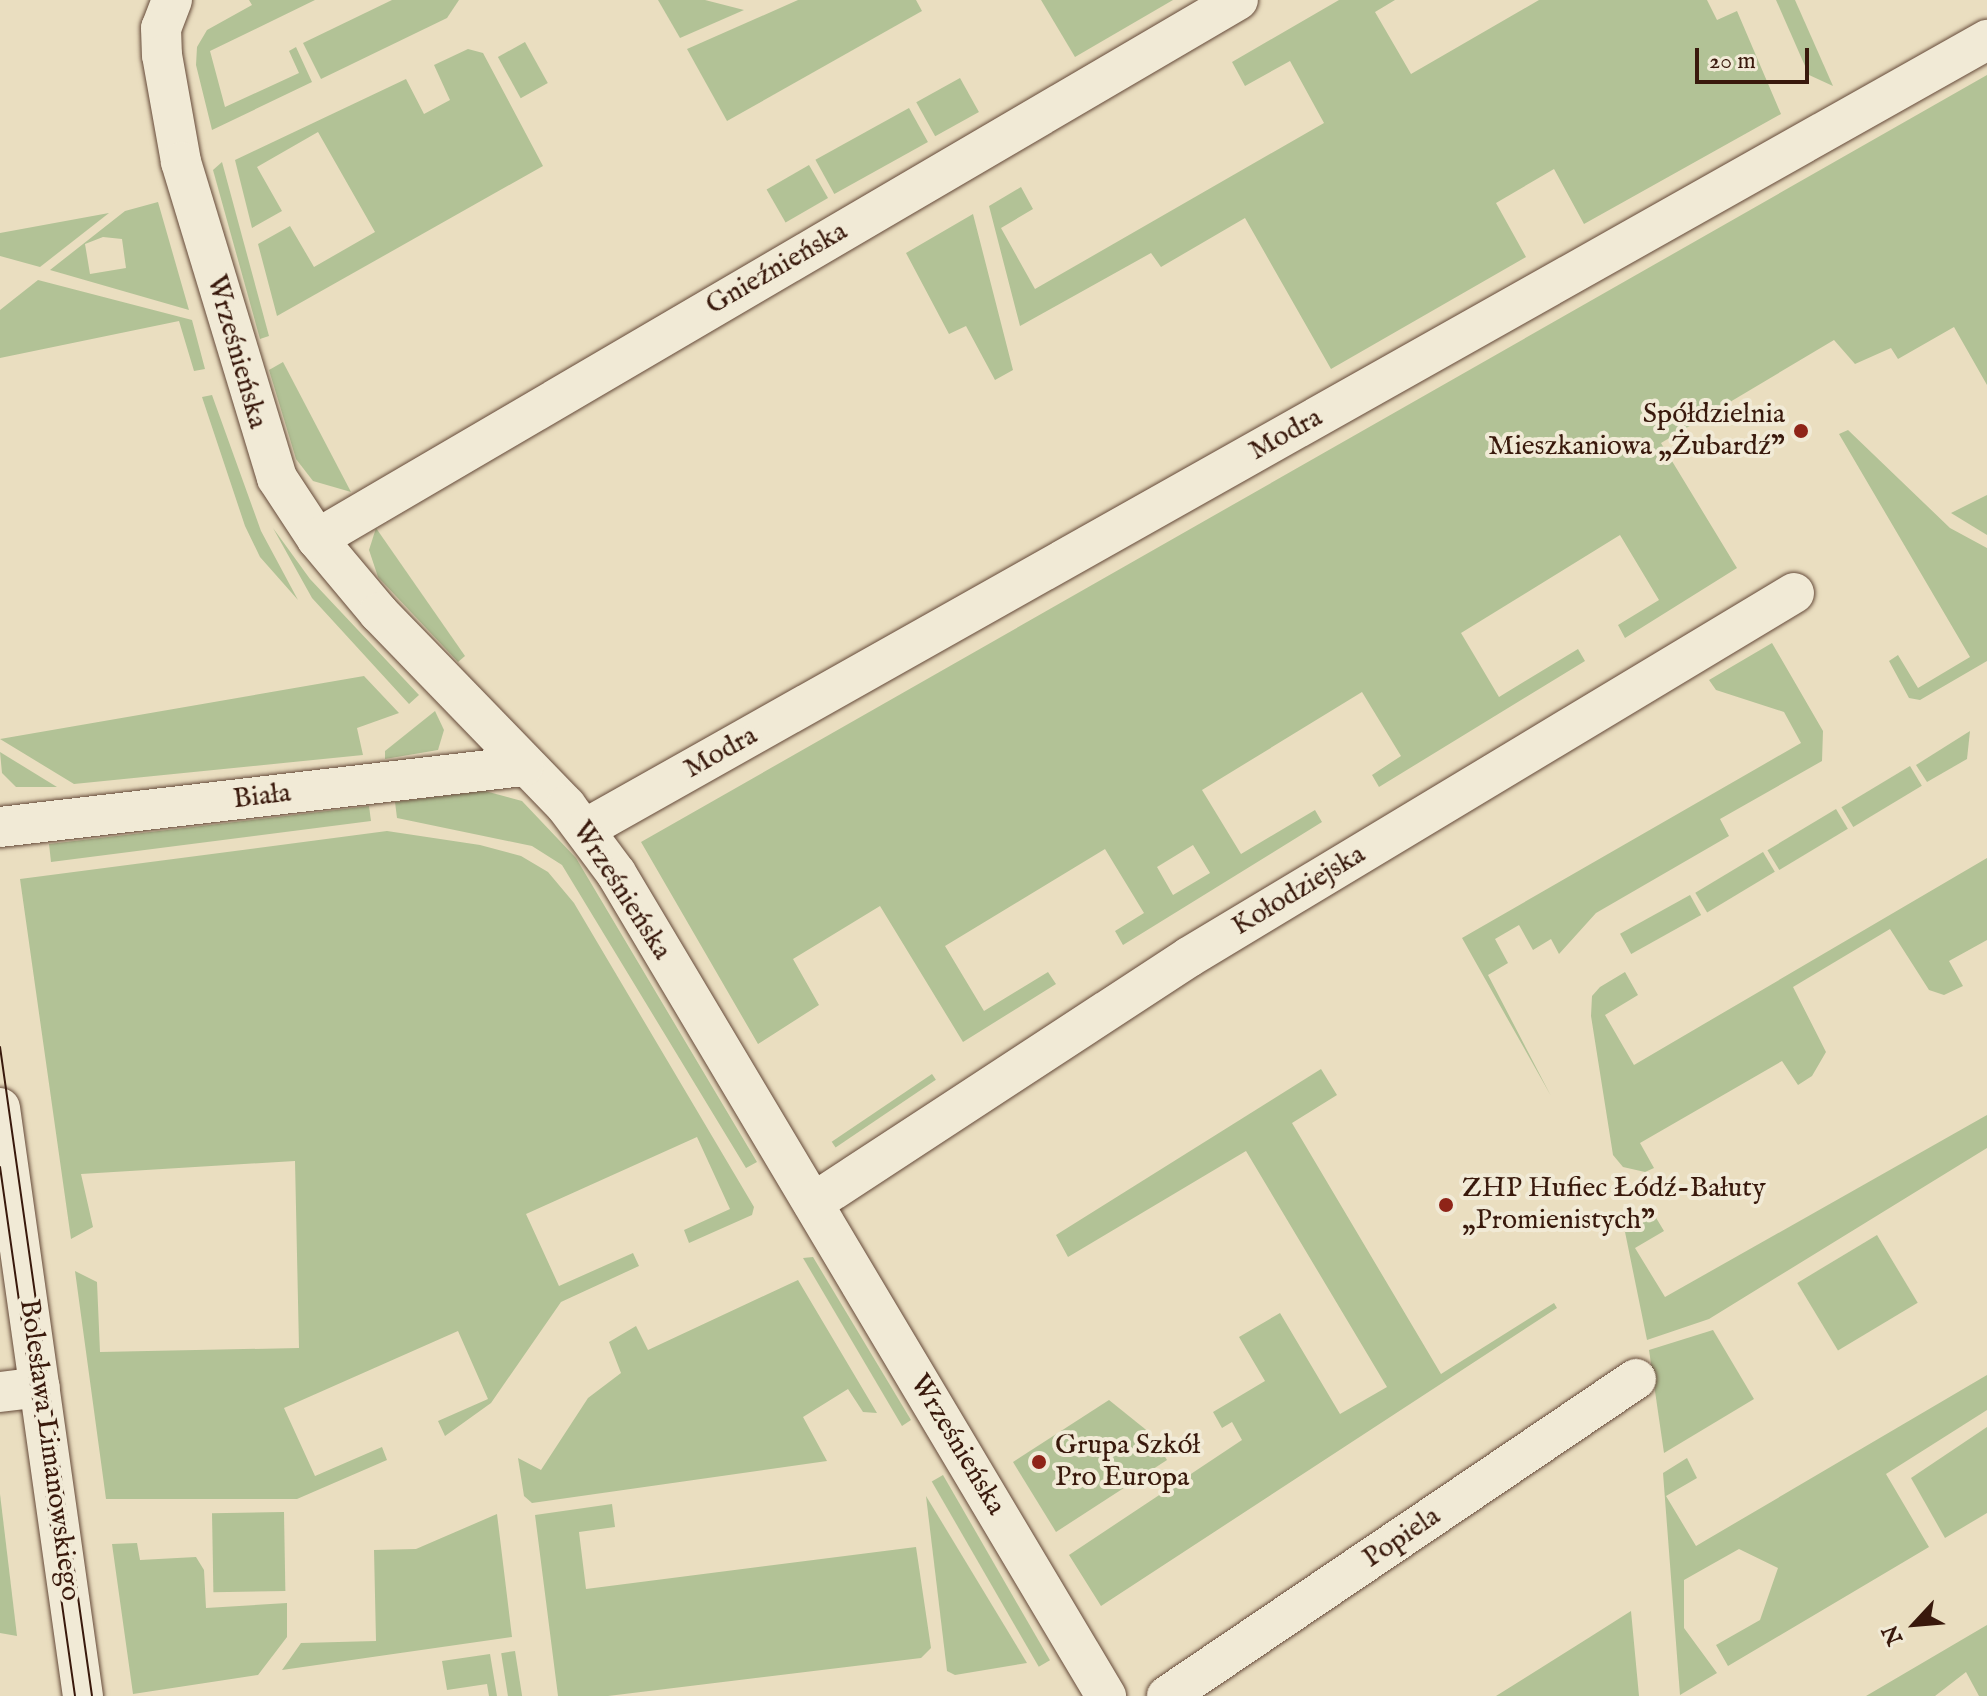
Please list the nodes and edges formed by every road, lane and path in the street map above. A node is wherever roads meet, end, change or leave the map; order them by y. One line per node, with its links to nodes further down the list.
1 (172, 0): 4 (street, Wrześnieńska)
2 (1238, 0): 4 (street, Gnieźnieńska)
3 (1987, 40): 8 (street, Modra)
4 (317, 539): 6 (street, Wrześnieńska)
5 (1794, 593): 10 (street, Kołodziejska)
6 (523, 766): 7 (street, Biała); 8 (street, Wrześnieńska)
7 (0, 827)
8 (585, 829): 10 (street, Wrześnieńska)
9 (0, 1108): 12 (street, Bolesława Limanowskiego)
10 (813, 1203): 15 (street, Wrześnieńska)
11 (1636, 1379): 16 (street, Popiela)
12 (40, 1387): 13 (street); 14 (street, Bolesława Limanowskiego)
13 (0, 1392)
14 (83, 1696)
15 (1106, 1696)
16 (1167, 1696)

